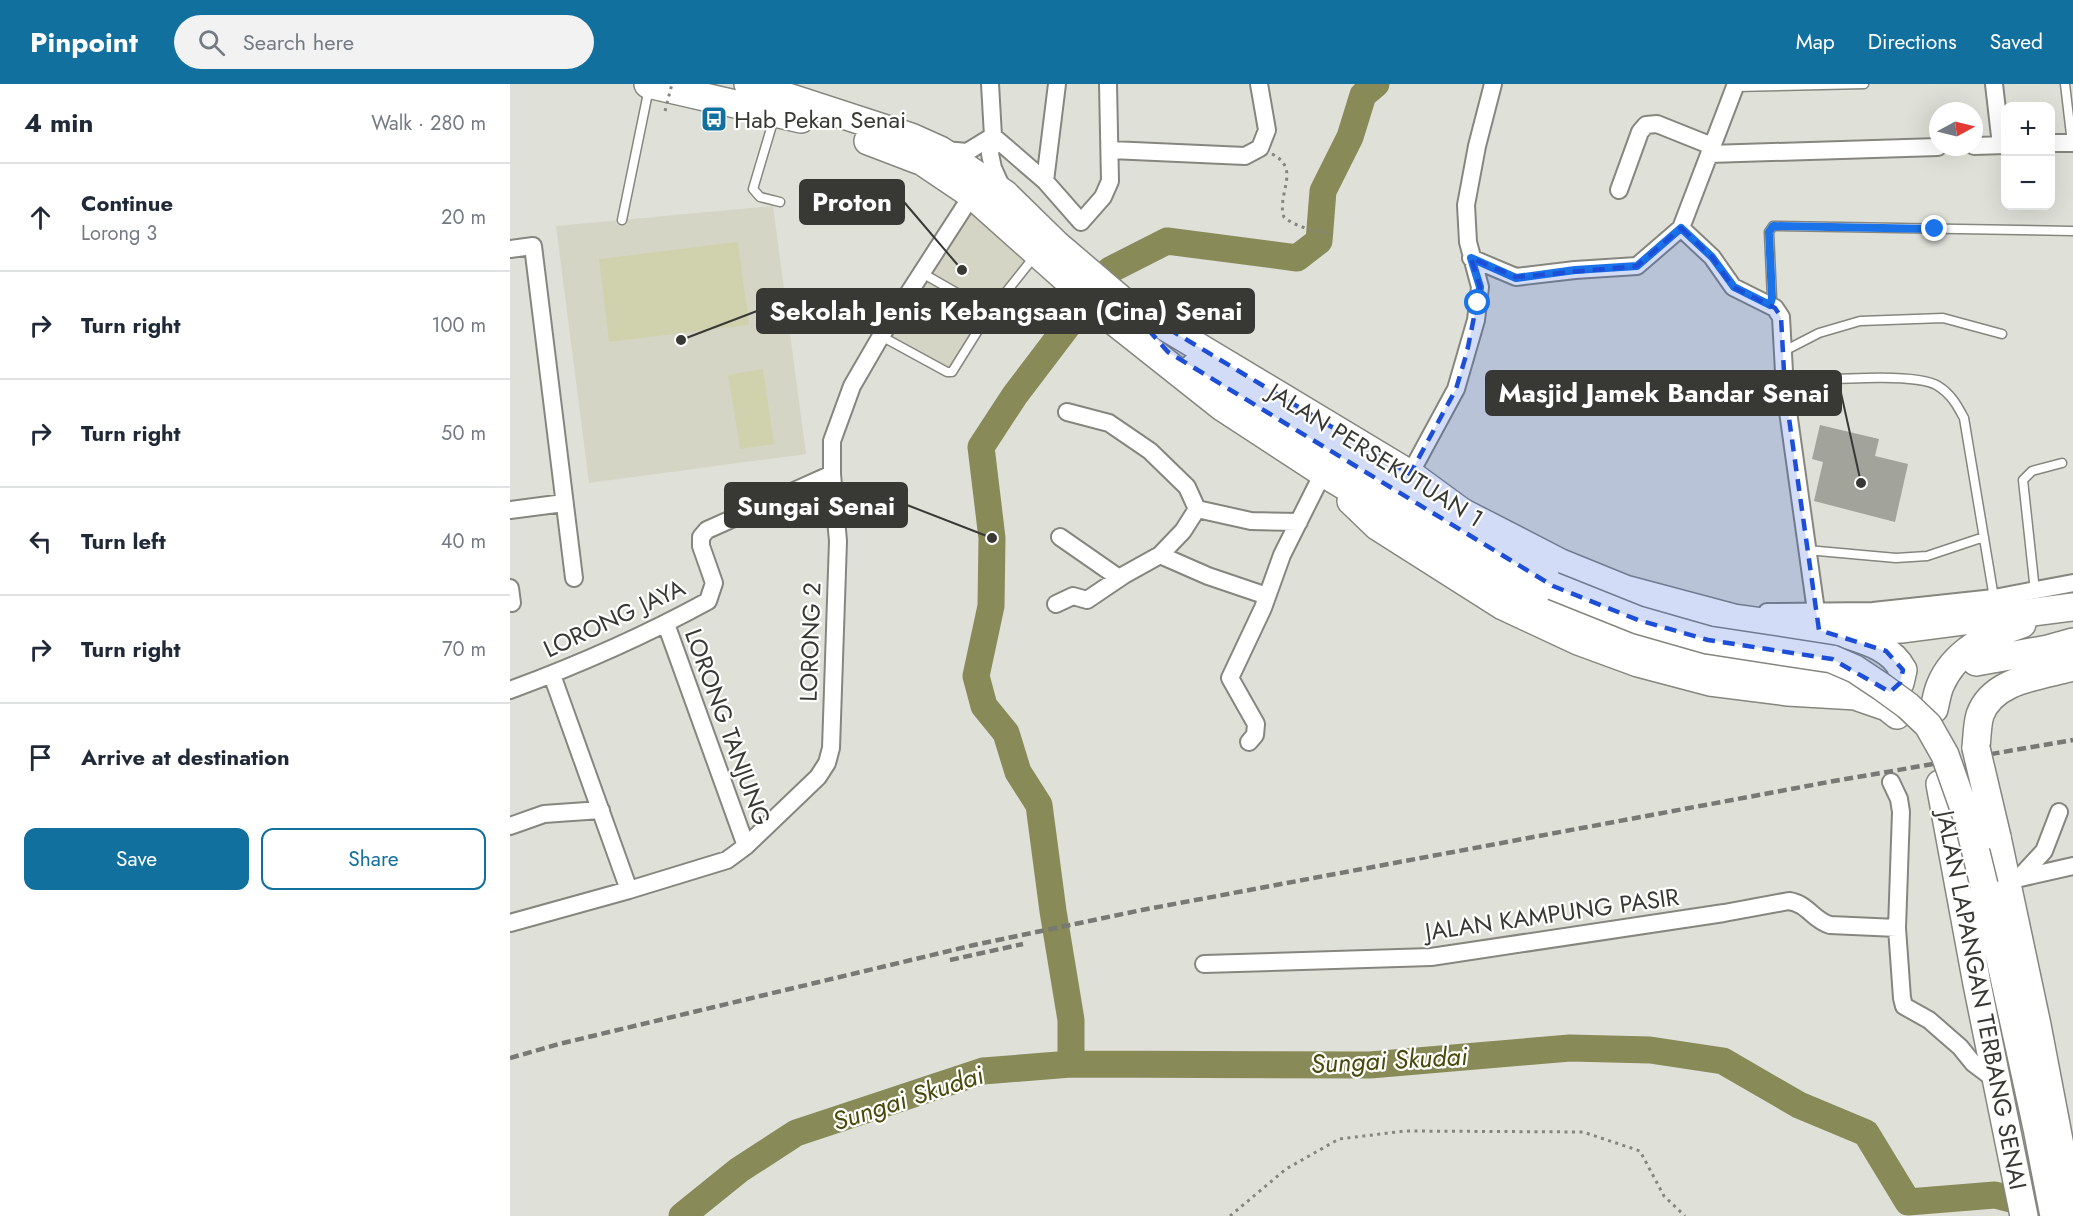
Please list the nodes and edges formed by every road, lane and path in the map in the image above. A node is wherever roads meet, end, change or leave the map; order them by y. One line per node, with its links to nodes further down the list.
1 (649, 84): 14 (highway, JALAN PERSEKUTUAN 1); 31 (lane)
2 (672, 84): 13 (path, bridge)
3 (748, 84): 23 (highway, JALAN PERSEKUTUAN 1)
4 (990, 84): 16 (street)
5 (1057, 84): 26 (street)
6 (1108, 84): 24 (street)
7 (1259, 84): 22 (street)
8 (1493, 84): 37 (street)
9 (1864, 84): 12 (lane)
10 (1994, 84): 15 (street)
11 (2065, 84): 18 (lane)
12 (1736, 85): 25 (street)
13 (665, 111)
14 (776, 112): 29 (highway, JALAN PERSEKUTUAN 1); 30 (lane)
15 (2001, 131)
16 (993, 136): 23 (street); 26 (street); 28 (street)
17 (2055, 143): 18 (street)
18 (2072, 143)
19 (2001, 145): 20 (street)
20 (1983, 146)
21 (1929, 147): 25 (street)
22 (1260, 148): 24 (street); 34 (path)
23 (940, 150): 28 (highway, JALAN PERSEKUTUAN 1)
24 (1110, 150): 26 (street)
25 (1711, 150): 27 (street); 32 (street)
26 (1045, 181)
27 (1620, 190)
28 (1005, 194): 38 (highway, JALAN PERSEKUTUAN 1)
29 (972, 195): 36 (highway, JALAN PERSEKUTUAN 1); 39 (street, LORONG 2)
30 (780, 202)
31 (622, 220)
32 (1681, 228): 37 (street); 40 (street)
33 (2073, 231): 40 (lane)
34 (1333, 234)
35 (510, 249): 52 (street)
36 (1037, 252): 38 (highway, JALAN PERSEKUTUAN 1); 42 (lane)
37 (1471, 258): 51 (street)
38 (1067, 266): 41 (highway, JALAN PERSEKUTUAN 1)
39 (922, 273): 42 (lane); 44 (street, LORONG 2)
40 (1770, 305): 45 (street)
41 (1118, 310): 49 (highway, JALAN PERSEKUTUAN 1); 51 (highway, JALAN PERSEKUTUAN 1); 85 (highway, bridge)
42 (987, 316): 44 (lane)
43 (2002, 334): 45 (lane)
44 (881, 336): 50 (street, LORONG 2)
45 (1784, 351): 46 (street)
46 (1784, 382): 57 (lane); 58 (street)
47 (1067, 412): 53 (street)
48 (2062, 463): 62 (lane)
49 (1323, 473): 55 (street); 75 (highway, JALAN PERSEKUTUAN 1)
50 (832, 474): 69 (street, LORONG JAYA); 83 (street, LORONG 2)
51 (1410, 474): 67 (highway, JALAN PERSEKUTUAN 1)
52 (564, 503): 54 (street); 60 (street)
53 (1197, 509): 55 (street); 59 (street)
54 (510, 510)
55 (1299, 522): 63 (street)
56 (1060, 537): 61 (street)
57 (1983, 537): 58 (lane); 64 (lane)
58 (1808, 550): 68 (street)
59 (1160, 555): 61 (street); 63 (street)
60 (574, 578)
61 (1119, 578): 66 (street)
62 (2035, 591): 64 (street); 65 (street)
63 (1267, 596): 77 (street)
64 (1994, 598): 68 (street)
65 (2073, 599): 70 (highway, JALAN PERSEKUTUAN 1); 79 (highway, bridge)
66 (1056, 604)
67 (1692, 608): 68 (street); 70 (highway, JALAN PERSEKUTUAN 1)
68 (1816, 611)
69 (666, 624): 74 (street, LORONG JAYA); 83 (street, LORONG TANJUNG)
70 (1836, 632): 75 (highway)
71 (2073, 642): 72 (highway)
72 (1976, 662)
73 (2073, 667): 85 (highway, bridge)
74 (552, 675): 76 (street, LORONG JAYA); 80 (street)
75 (1853, 686): 79 (highway)
76 (510, 690)
77 (1249, 742)
78 (1891, 782): 88 (street)
79 (1940, 784): 90 (highway, JALAN LAPANGAN TERBANG SENAI)
80 (601, 810): 82 (street); 86 (street)
81 (2059, 812): 85 (street)
82 (510, 826)
83 (746, 846): 86 (street, LORONG 2)
84 (2073, 866): 85 (street)
85 (2003, 881): 91 (highway)
86 (630, 890): 87 (street, LORONG 2)
87 (510, 923)
88 (1897, 928): 89 (street, JALAN KAMPUNG PASIR); 90 (street)
89 (1204, 964)
90 (1997, 1081): 95 (highway, JALAN LAPANGAN TERBANG SENAI)
91 (2047, 1127): 92 (highway); 96 (highway)
92 (2073, 1214)
93 (1230, 1216): 94 (path)
94 (1685, 1216)
95 (2024, 1216)
96 (2054, 1216)

